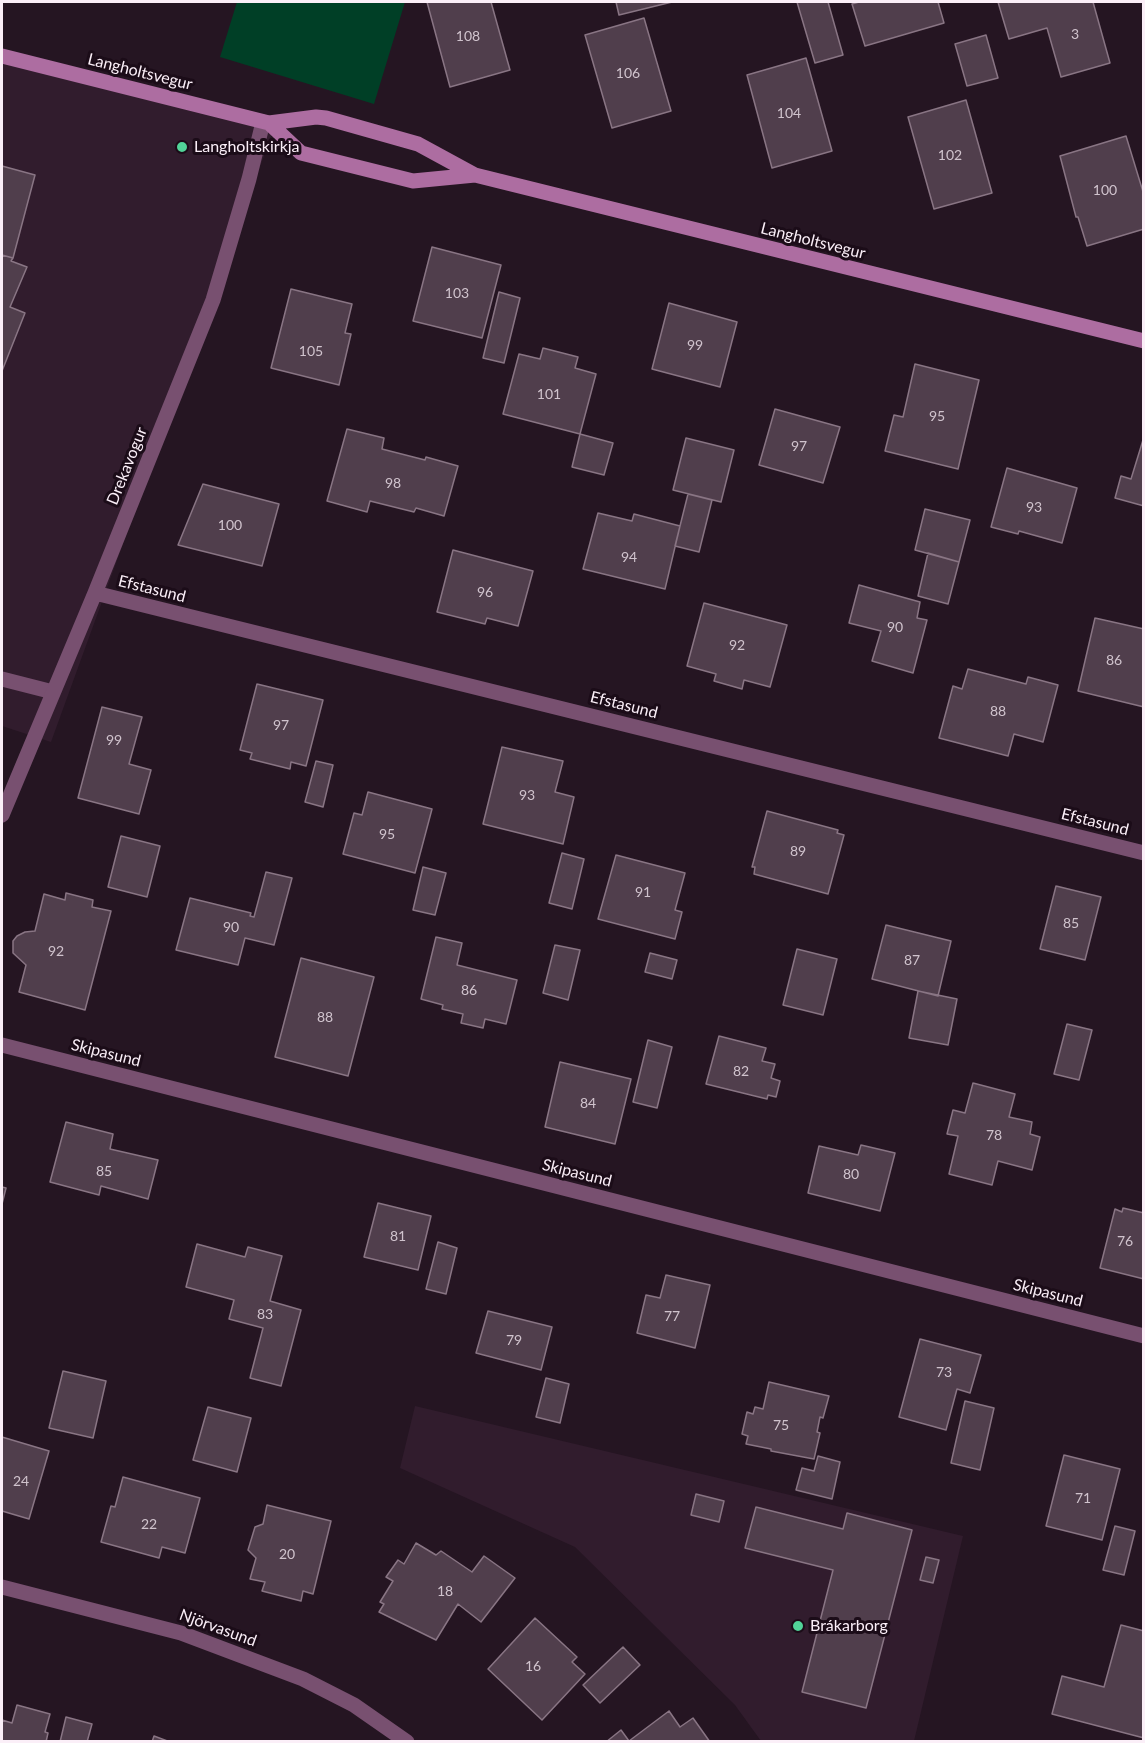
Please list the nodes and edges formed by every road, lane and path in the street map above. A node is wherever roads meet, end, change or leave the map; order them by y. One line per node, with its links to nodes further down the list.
1 (2, 56): 2 (street, Langholtsvegur)
2 (266, 123): 3 (street, Langholtsvegur); 3 (street, Langholtsvegur); 5 (street, Drekavogur)
3 (475, 175): 4 (street, Langholtsvegur)
4 (1143, 341)
5 (95, 593): 7 (street, Drekavogur); 9 (street, Efstasund)
6 (2, 679): 7 (street)
7 (53, 692): 8 (street, Drekavogur)
8 (2, 815)
9 (1143, 853)
10 (2, 1045): 11 (street, Skipasund)
11 (1143, 1336)
12 (2, 1587): 13 (street, Njörvasund)
13 (407, 1742)

